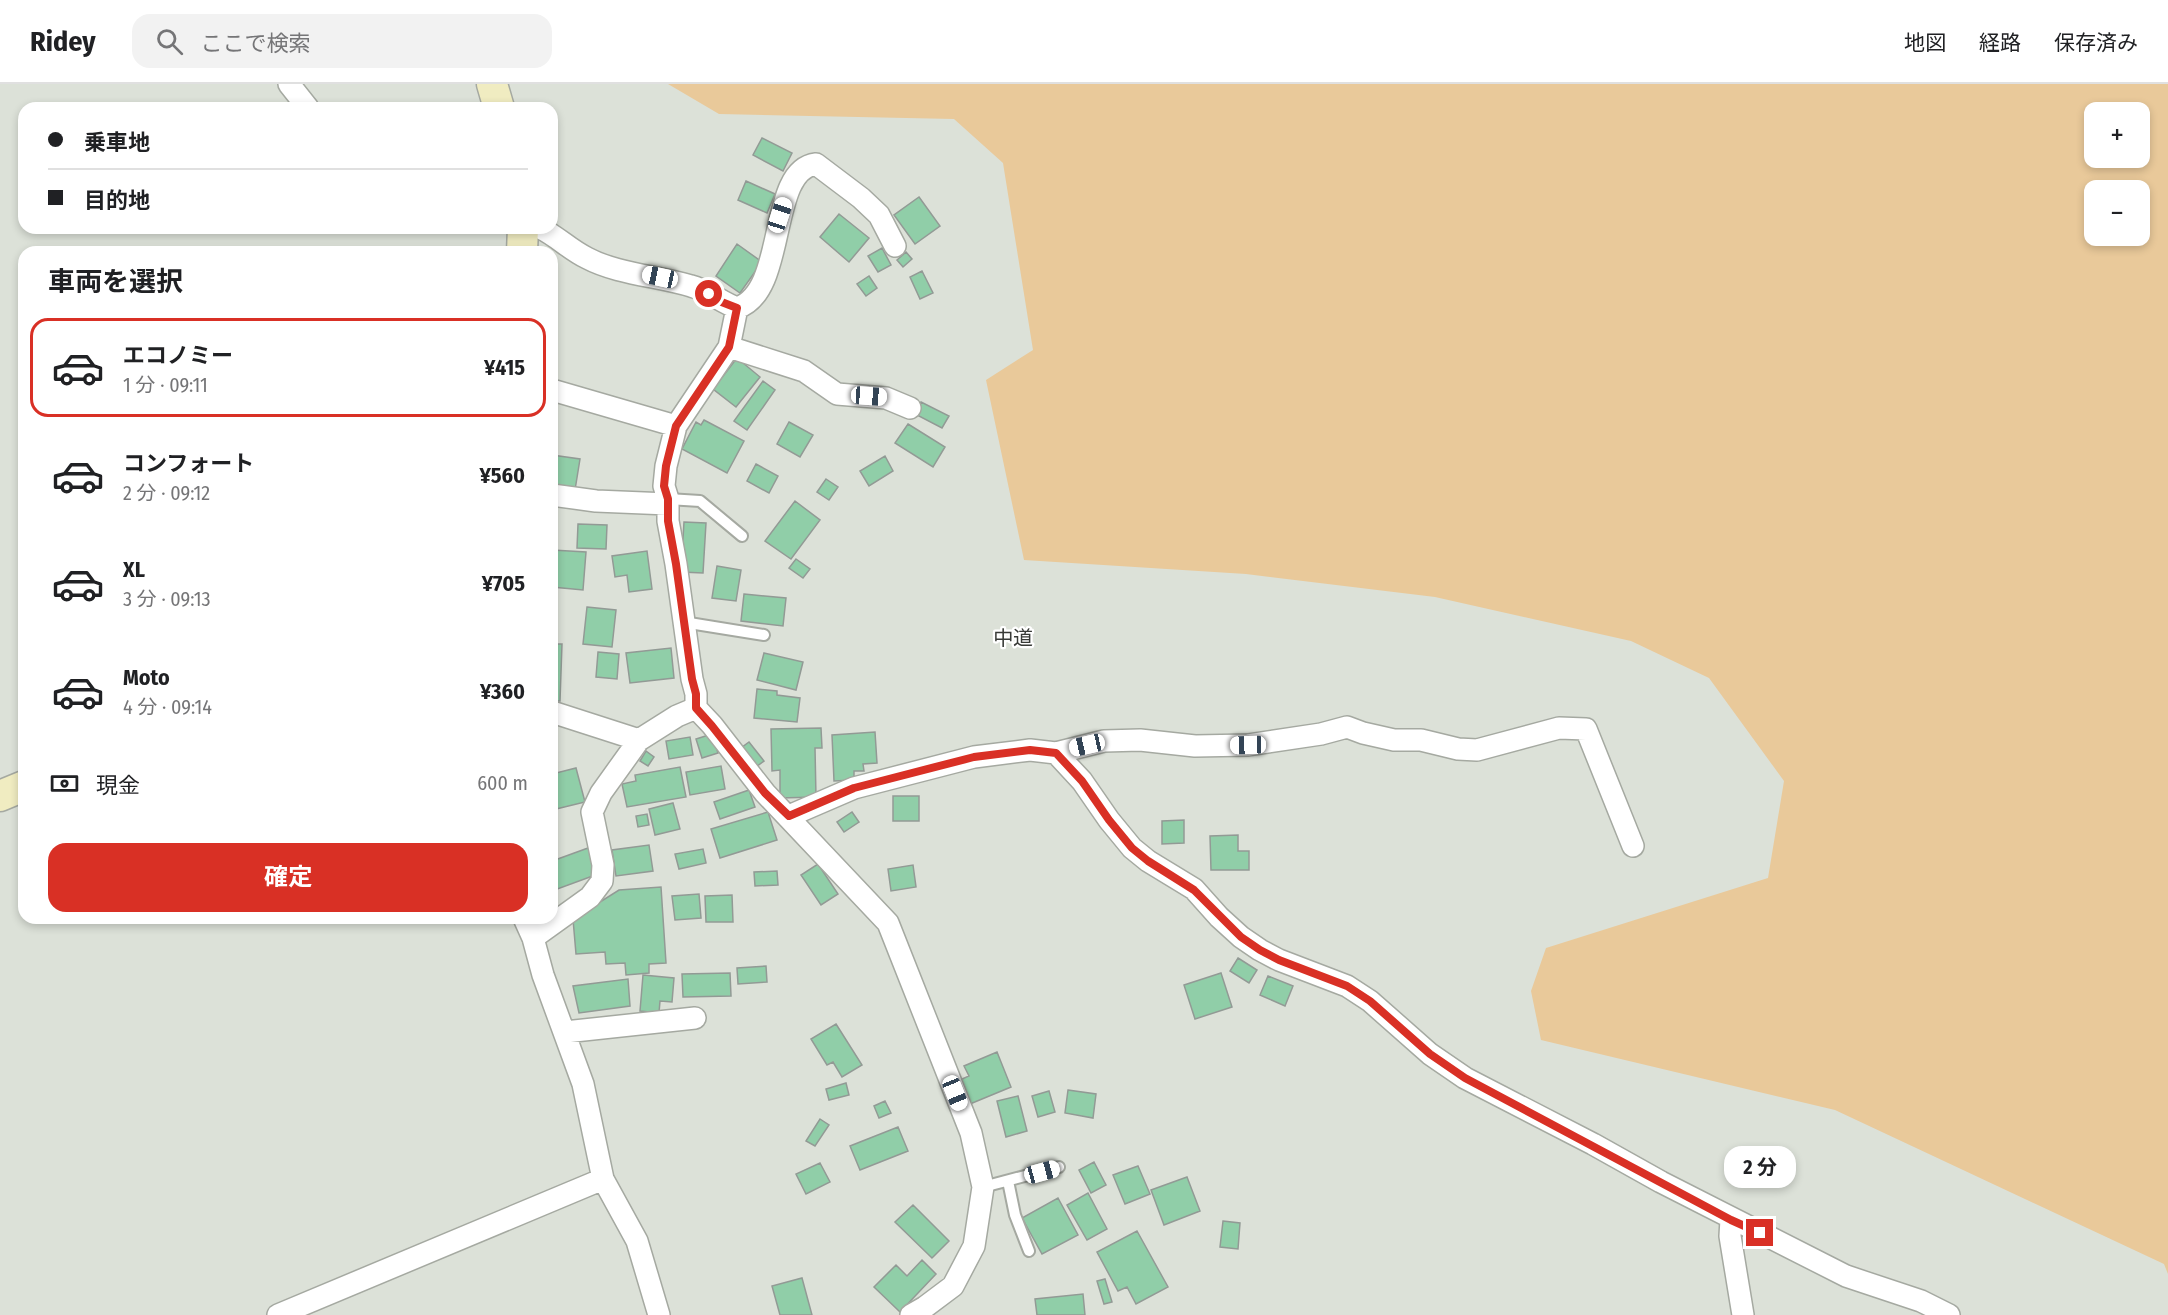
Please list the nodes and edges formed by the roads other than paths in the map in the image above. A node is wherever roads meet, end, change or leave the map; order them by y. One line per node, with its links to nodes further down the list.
1 (289, 84): 3 (street)
2 (492, 84): 4 (main road)
3 (303, 102)
4 (497, 102)
5 (552, 234): 7 (street)
6 (895, 246): 7 (street)
7 (737, 308): 8 (street)
8 (729, 347): 10 (street); 11 (street)
9 (558, 392): 11 (street)
10 (910, 408)
11 (676, 426): 13 (street)
12 (558, 496): 13 (street)
13 (668, 502): 14 (lane); 15 (street)
14 (742, 536)
15 (683, 622): 16 (lane); 17 (street)
16 (764, 635)
17 (696, 708): 19 (street); 23 (street)
18 (558, 714): 19 (street)
19 (639, 740): 25 (street)
20 (1056, 753): 23 (street); 24 (street); 35 (street)
21 (18, 788): 22 (main road)
22 (0, 796)
23 (789, 816): 34 (street)
24 (1633, 846)
25 (558, 920)
26 (527, 924): 28 (street)
27 (552, 924): 28 (street)
28 (533, 938): 30 (street)
29 (695, 1018): 30 (street)
30 (565, 1032): 32 (street)
31 (1059, 1167): 33 (lane)
32 (603, 1179): 37 (street); 38 (street)
33 (1008, 1181): 34 (lane); 36 (lane)
34 (983, 1187): 39 (street)
35 (1731, 1220): 40 (street); 41 (street)
36 (1029, 1251)
37 (278, 1315)
38 (659, 1315)
39 (911, 1315)
40 (1743, 1315)
41 (1949, 1315)

